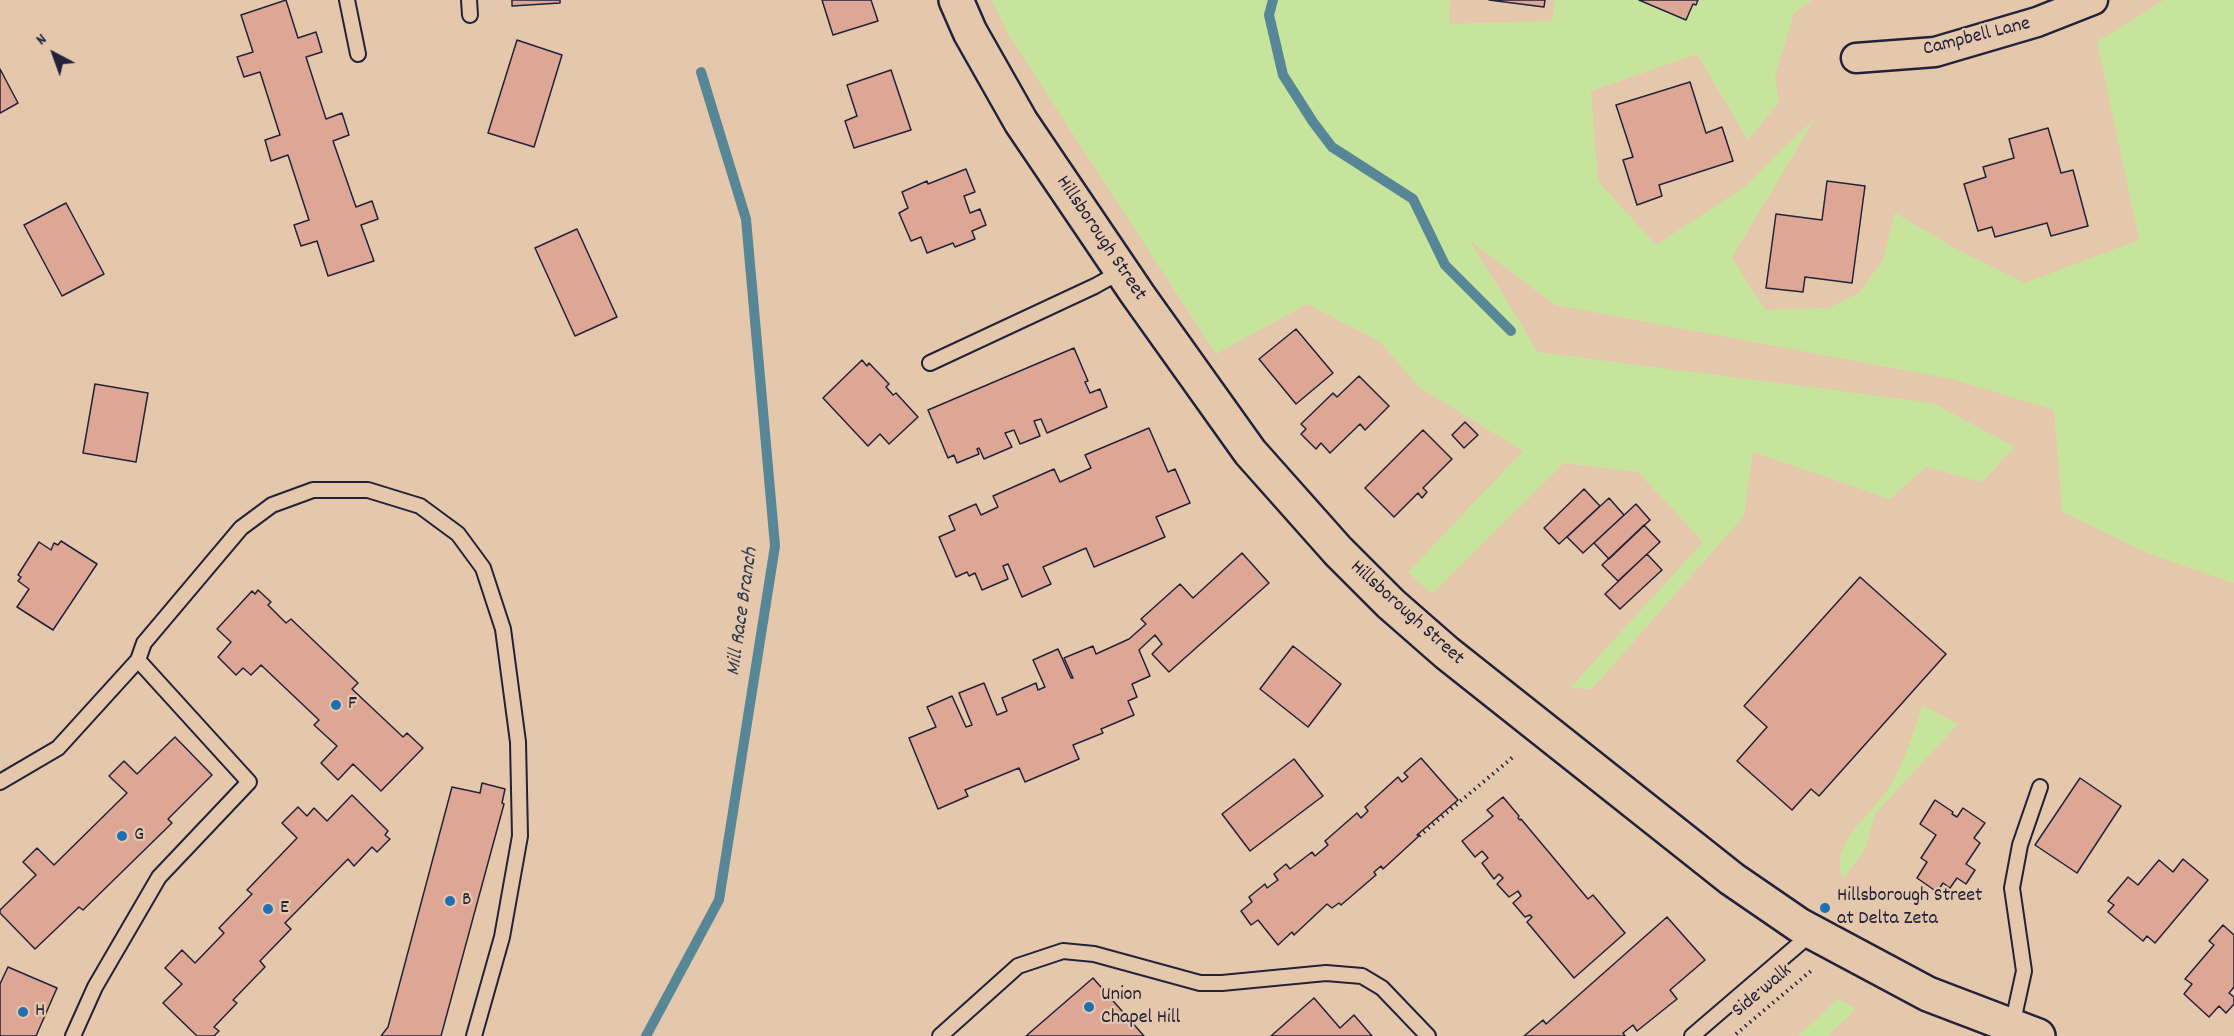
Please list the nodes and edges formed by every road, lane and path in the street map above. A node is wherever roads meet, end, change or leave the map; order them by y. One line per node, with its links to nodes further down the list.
1 (347, 0): 6 (lane)
2 (469, 0): 5 (lane)
3 (956, 0): 8 (street, Hillsborough Street)
4 (2094, 0): 7 (street, Campbell Lane)
5 (470, 15)
6 (358, 54)
7 (1856, 58)
8 (1122, 271): 9 (lane); 15 (street, Hillsborough Street)
9 (930, 363)
10 (138, 660): 12 (lane); 18 (lane); 19 (lane)
11 (1513, 757): 14 (path)
12 (0, 782)
13 (2040, 787): 17 (lane)
14 (1419, 836)
15 (1812, 933): 17 (street, Hillsborough Street); 22 (lane)
16 (1812, 970): 23 (path, Side walk)
17 (2025, 1031)
18 (73, 1036)
19 (474, 1036)
20 (940, 1036): 21 (lane)
21 (1428, 1036)
22 (1692, 1036)
23 (1733, 1036)

